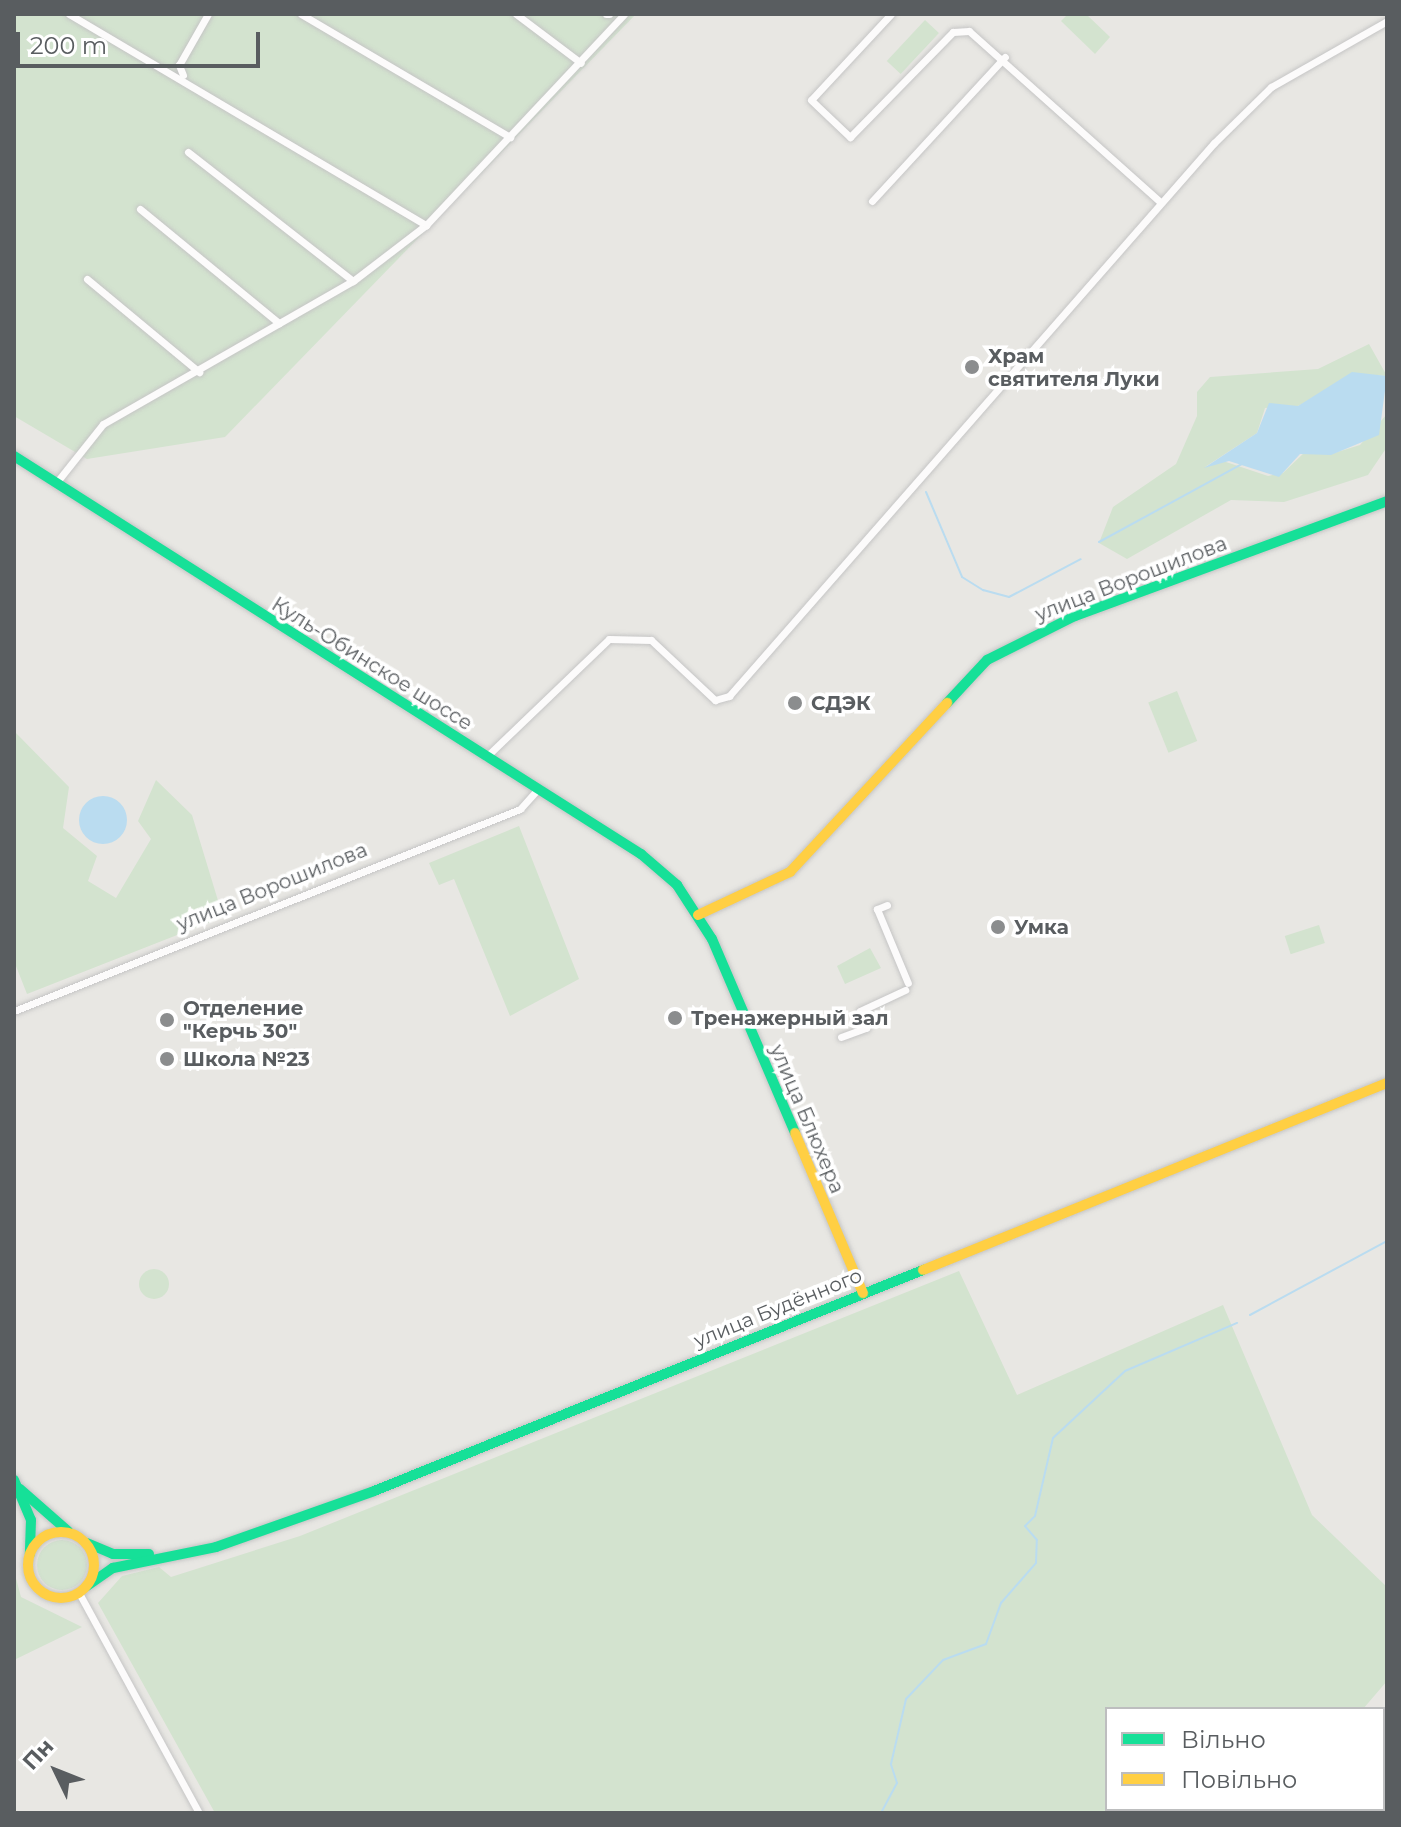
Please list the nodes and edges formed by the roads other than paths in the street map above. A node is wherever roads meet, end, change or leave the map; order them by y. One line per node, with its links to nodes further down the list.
1 (69, 14): 10 (street)
2 (208, 14): 10 (street)
3 (301, 14): 11 (street)
4 (516, 14): 9 (street)
5 (624, 14): 9 (street)
6 (891, 14): 8 (street)
7 (1387, 21): 14 (street)
8 (1005, 57): 13 (street); 14 (street)
9 (581, 63): 11 (street)
10 (183, 75): 16 (street)
11 (510, 137): 16 (street)
12 (188, 152): 18 (street)
13 (872, 201)
14 (1160, 202): 24 (street)
15 (140, 209): 19 (street)
16 (426, 225): 18 (street)
17 (87, 279): 20 (street)
18 (353, 281): 19 (street)
19 (279, 323): 20 (street)
20 (199, 372): 22 (street)
21 (14, 456): 22 (main road, Куль-Обинское шоссе)
22 (56, 483): 24 (main road, Куль-Обинское шоссе)
23 (1387, 501): 27 (main road, улица Ворошилова)
24 (486, 757): 25 (main road, Куль-Обинское шоссе)
25 (537, 790): 27 (main road, Куль-Обинское шоссе); 28 (street, улица Ворошилова)
26 (887, 905): 29 (street)
27 (698, 915): 31 (main road, улица Блюхера)
28 (14, 1011)
29 (841, 1037)
30 (1387, 1083): 31 (main road, улица Будённого)
31 (863, 1293): 35 (main road, улица Будённого)
32 (16, 1484): 33 (main road); 36 (main road)
33 (73, 1535): 34 (main road); 36 (main road)
34 (86, 1542): 35 (main road); 37 (main road)
35 (179, 1554): 37 (main road)
36 (30, 1556): 37 (main road)
37 (83, 1589): 38 (street)
38 (199, 1813)

